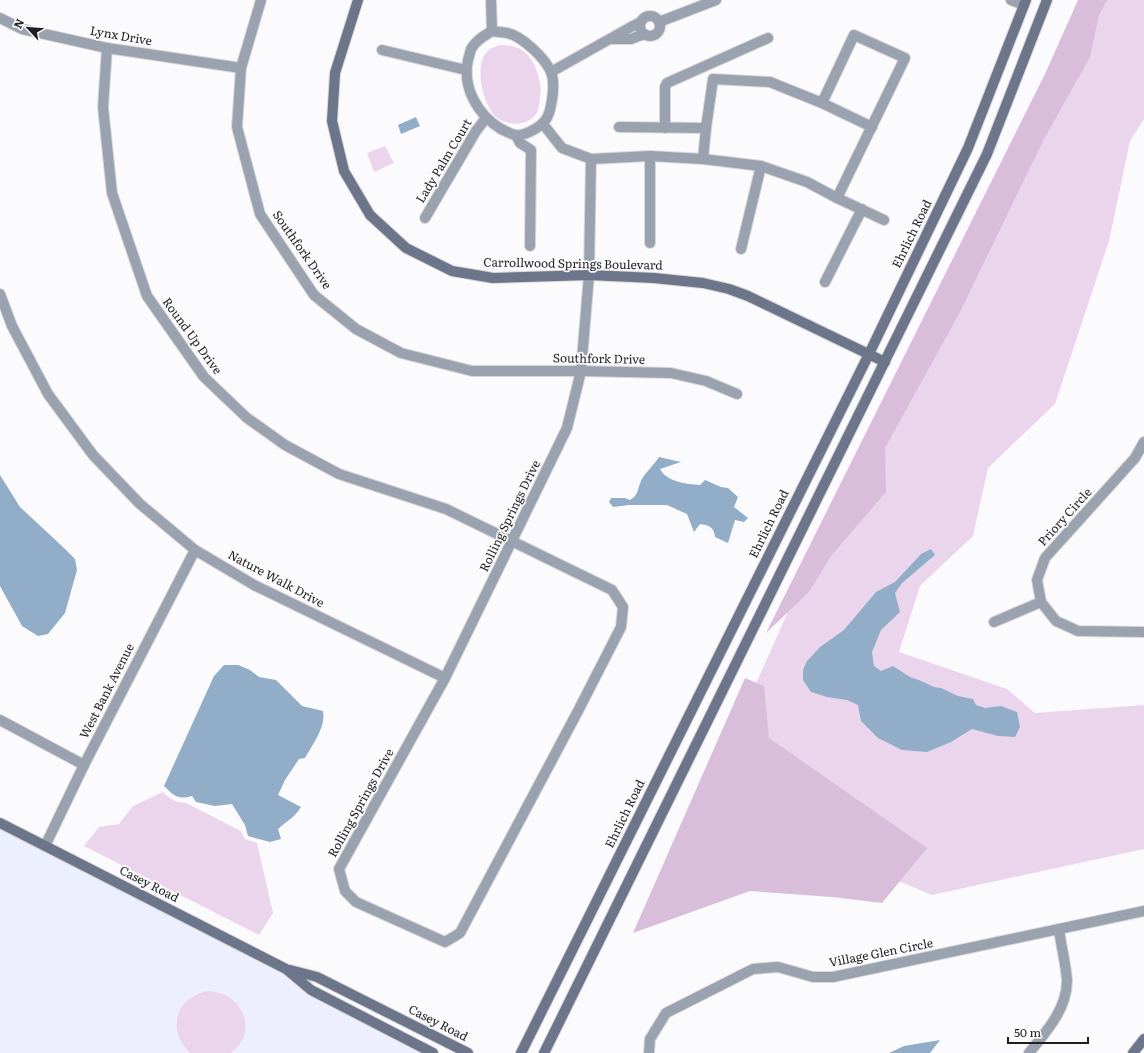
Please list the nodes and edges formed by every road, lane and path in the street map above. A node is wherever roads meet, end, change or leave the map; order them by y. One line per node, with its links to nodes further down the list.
1 (261, 0): 18 (street, Southfork Drive)
2 (358, 0): 41 (main road, Carrollwood Springs Boulevard)
3 (491, 0): 11 (street)
4 (716, 0): 10 (street)
5 (1011, 0): 7 (street)
6 (1047, 0): 45 (main road)
7 (1025, 3): 44 (main road, Ehrlich Road)
8 (0, 18): 15 (street, Lynx Drive)
9 (641, 22): 10 (street); 12 (street); 14 (street)
10 (659, 22): 12 (street)
11 (492, 31): 19 (street); 20 (street)
12 (644, 34): 14 (street)
13 (768, 38): 17 (street)
14 (609, 40): 20 (street)
15 (107, 48): 18 (street, Lynx Drive); 49 (street, Round Up Drive)
16 (382, 50): 19 (street)
17 (710, 64): 21 (street); 27 (street)
18 (241, 68): 46 (street, Southfork Drive)
19 (466, 70): 23 (street)
20 (551, 72): 24 (street)
21 (713, 79): 22 (street); 28 (street)
22 (822, 103): 26 (street); 26 (street)
23 (486, 118): 29 (street); 36 (street, Lady Palm Court)
24 (544, 124): 29 (street); 31 (street)
25 (619, 127): 27 (street)
26 (872, 127): 34 (street)
27 (665, 128): 28 (street)
28 (706, 128): 32 (street)
29 (516, 135): 39 (street)
30 (650, 156): 31 (street); 32 (street); 38 (street)
31 (591, 159): 41 (street, Rolling Springs Drive)
32 (704, 159): 33 (street)
33 (761, 166): 34 (street); 40 (street)
34 (837, 198): 35 (street)
35 (862, 209): 37 (street); 42 (street)
36 (425, 218)
37 (884, 220)
38 (650, 243)
39 (530, 246)
40 (741, 249)
41 (590, 275): 44 (main road, Carrollwood Springs Boulevard); 46 (street, Rolling Springs Drive)
42 (826, 282)
43 (0, 294): 50 (street, Nature Walk Drive)
44 (869, 354): 45 (main road, Carrollwood Springs Boulevard); 66 (main road, Ehrlich Road)
45 (885, 362): 67 (main road)
46 (581, 371): 47 (street, Southfork Drive); 49 (street, Rolling Springs Drive)
47 (737, 394)
48 (1144, 442): 52 (street, Priory Circle)
49 (512, 542): 51 (street, Round Up Drive); 55 (street, Rolling Springs Drive)
50 (195, 550): 55 (street, Nature Walk Drive); 57 (street, West Bank Avenue)
51 (569, 569): 55 (street, Rolling Springs Drive)
52 (1041, 602): 53 (street); 54 (street, Priory Circle)
53 (994, 622)
54 (1144, 632)
55 (446, 678)
56 (0, 720): 57 (street)
57 (84, 765): 59 (street, West Bank Avenue)
58 (0, 823): 59 (main road, Casey Road)
59 (45, 846): 62 (main road, Casey Road)
60 (1144, 911): 61 (street, Village Glen Circle)
61 (1059, 929): 68 (street, Village Glen Circle); 69 (street)
62 (286, 969): 64 (main road, Casey Road); 65 (main road, Casey Road)
63 (1144, 1039): 70 (main road)
64 (433, 1053)
65 (468, 1053)
66 (521, 1053)
67 (544, 1053)
68 (649, 1053)
69 (1030, 1053)
70 (1133, 1053)

